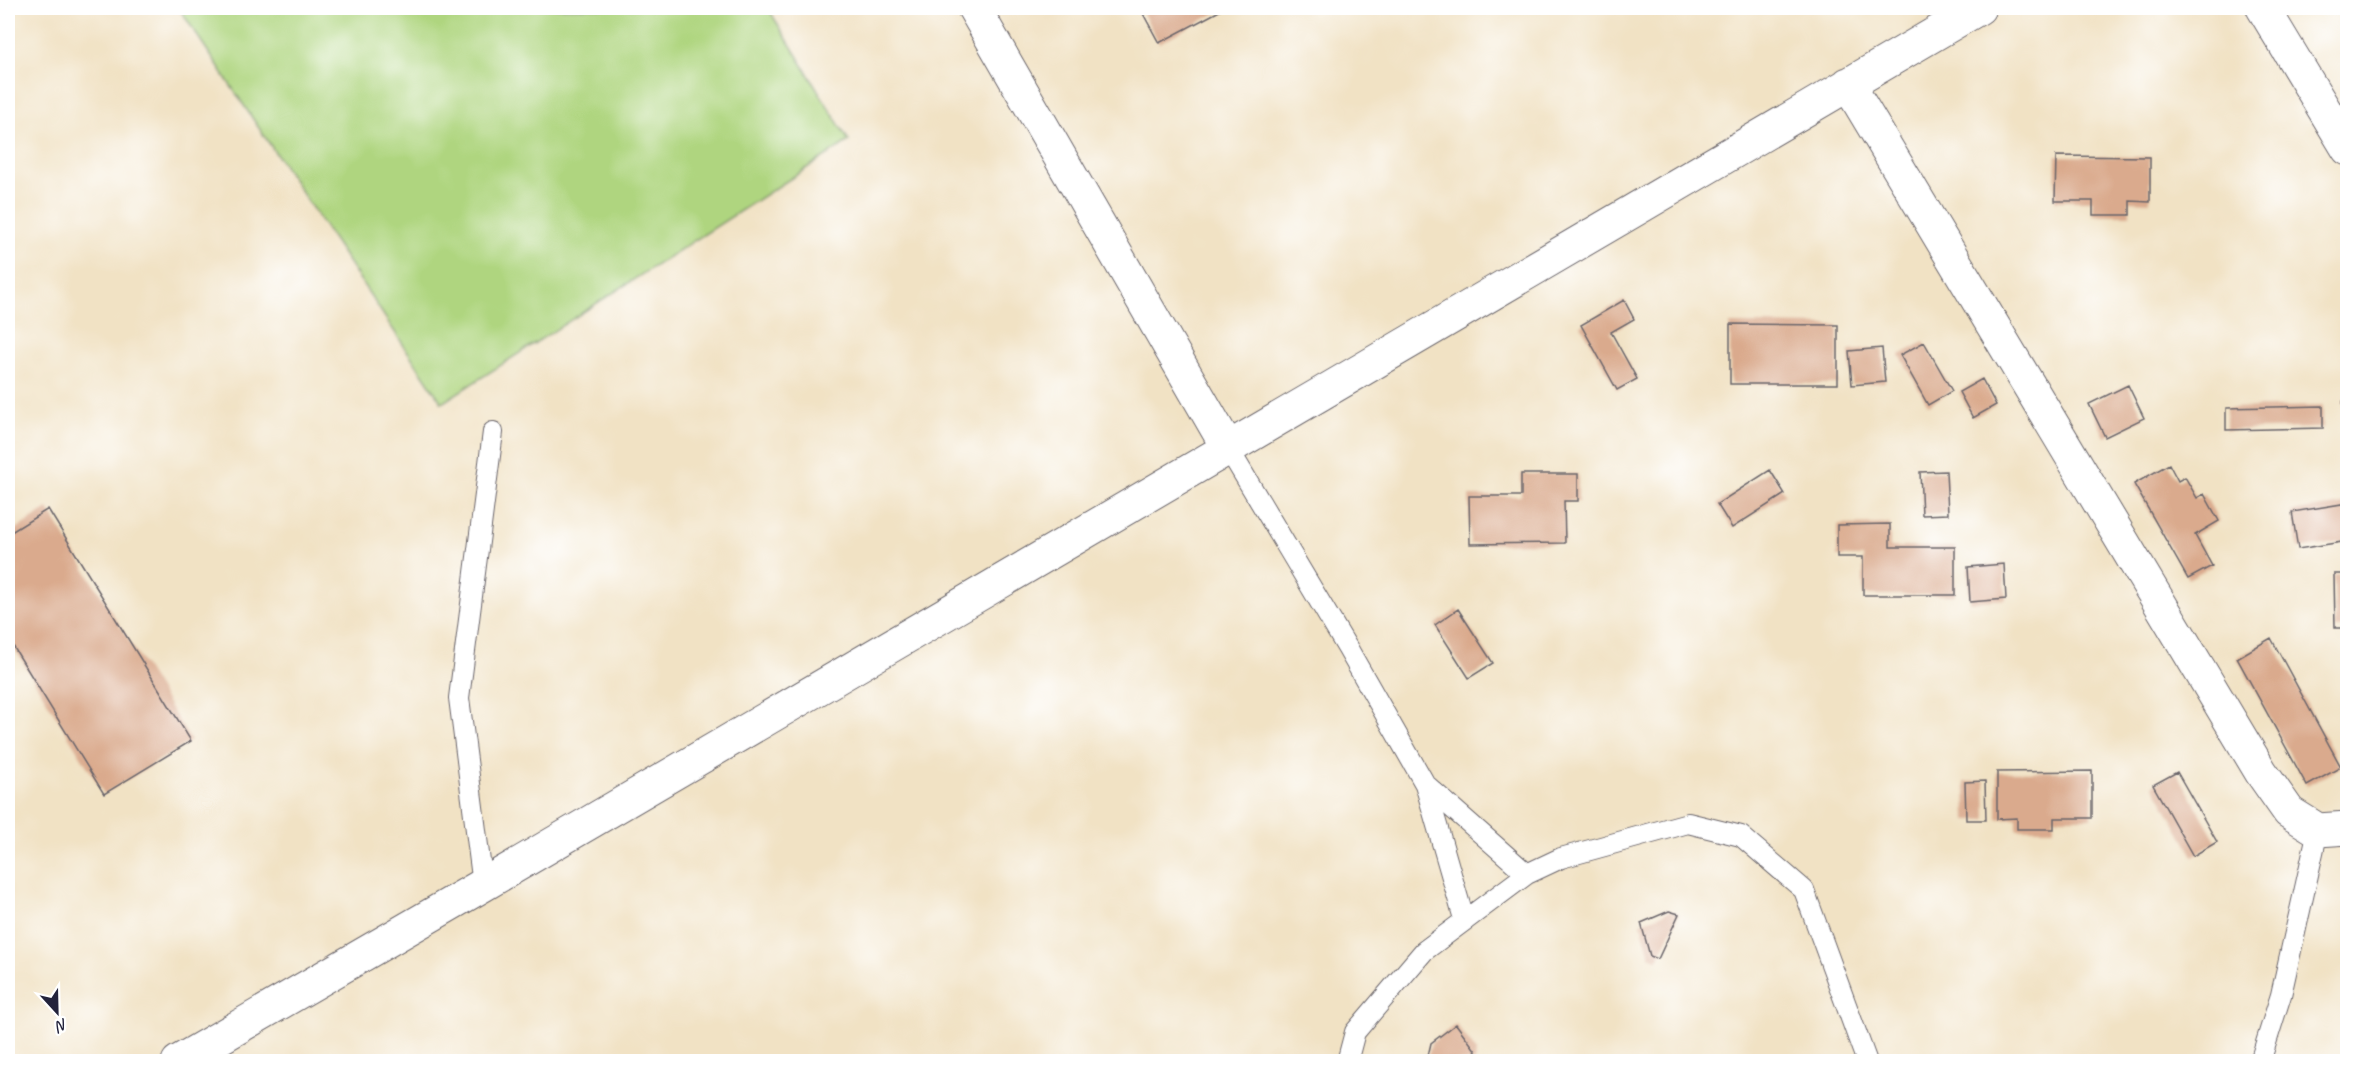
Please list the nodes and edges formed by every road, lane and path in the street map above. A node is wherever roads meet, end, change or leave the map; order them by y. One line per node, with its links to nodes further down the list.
1 (1979, 8): 4 (street)
2 (2263, 8): 5 (street)
3 (988, 12): 7 (street)
4 (1848, 84): 7 (street); 9 (street)
5 (2348, 149)
6 (493, 432): 11 (lane)
7 (1228, 448): 8 (lane); 11 (street)
8 (1425, 784): 10 (lane); 12 (lane)
9 (2333, 829): 16 (lane)
10 (1527, 874): 12 (lane); 15 (lane)
11 (483, 885): 13 (street)
12 (1464, 919): 14 (lane)
13 (178, 1062)
14 (1347, 1062)
15 (1867, 1062)
16 (2260, 1062)

